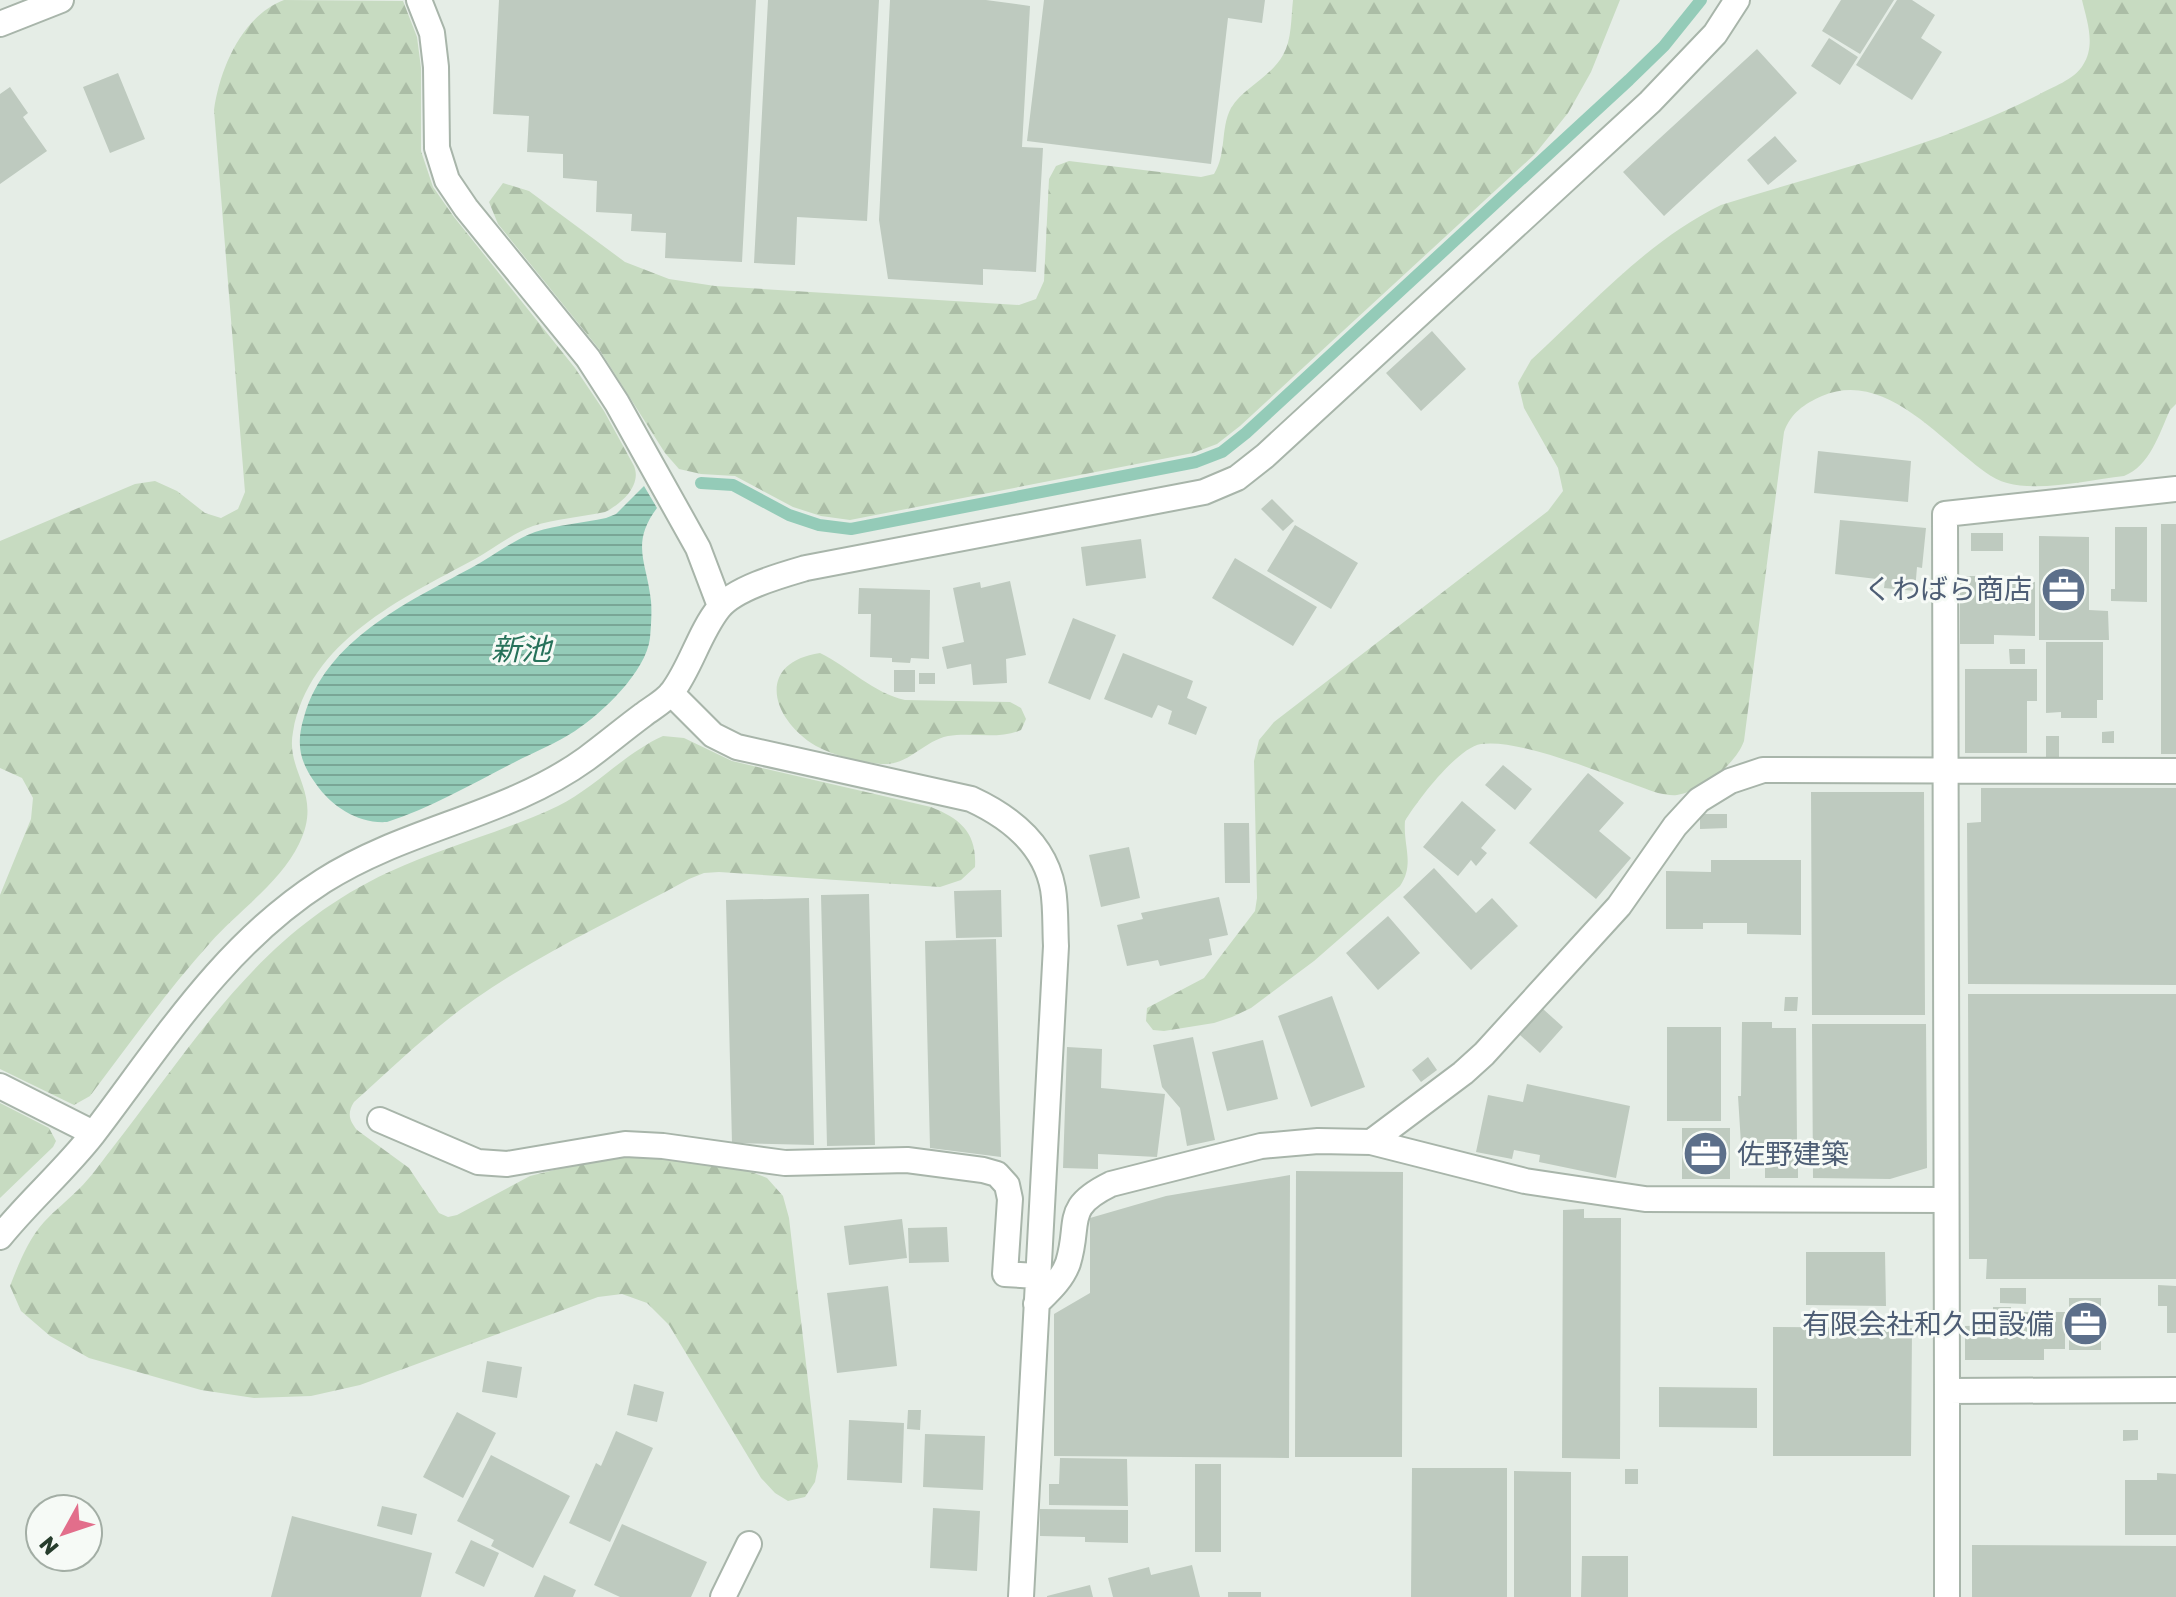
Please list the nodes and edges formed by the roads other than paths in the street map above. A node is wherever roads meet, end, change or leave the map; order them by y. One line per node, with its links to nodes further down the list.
1 (61, 0): 4 (street)
2 (419, 0): 6 (street)
3 (1737, 0): 6 (street)
4 (0, 24)
5 (2176, 489): 8 (street)
6 (720, 606): 7 (street)
7 (671, 693): 12 (street); 16 (street)
8 (1945, 770): 9 (street); 13 (street); 14 (street)
9 (2176, 771)
10 (0, 1086): 12 (street)
11 (380, 1120): 16 (street)
12 (93, 1133): 15 (street)
13 (1371, 1142): 14 (street); 17 (street)
14 (1946, 1200): 19 (street)
15 (0, 1237)
16 (1037, 1276): 17 (street)
17 (1036, 1304): 22 (street)
18 (2176, 1390): 19 (street)
19 (1947, 1391): 23 (street)
20 (749, 1544): 21 (street)
21 (723, 1597)
22 (1021, 1597)
23 (1947, 1597)

